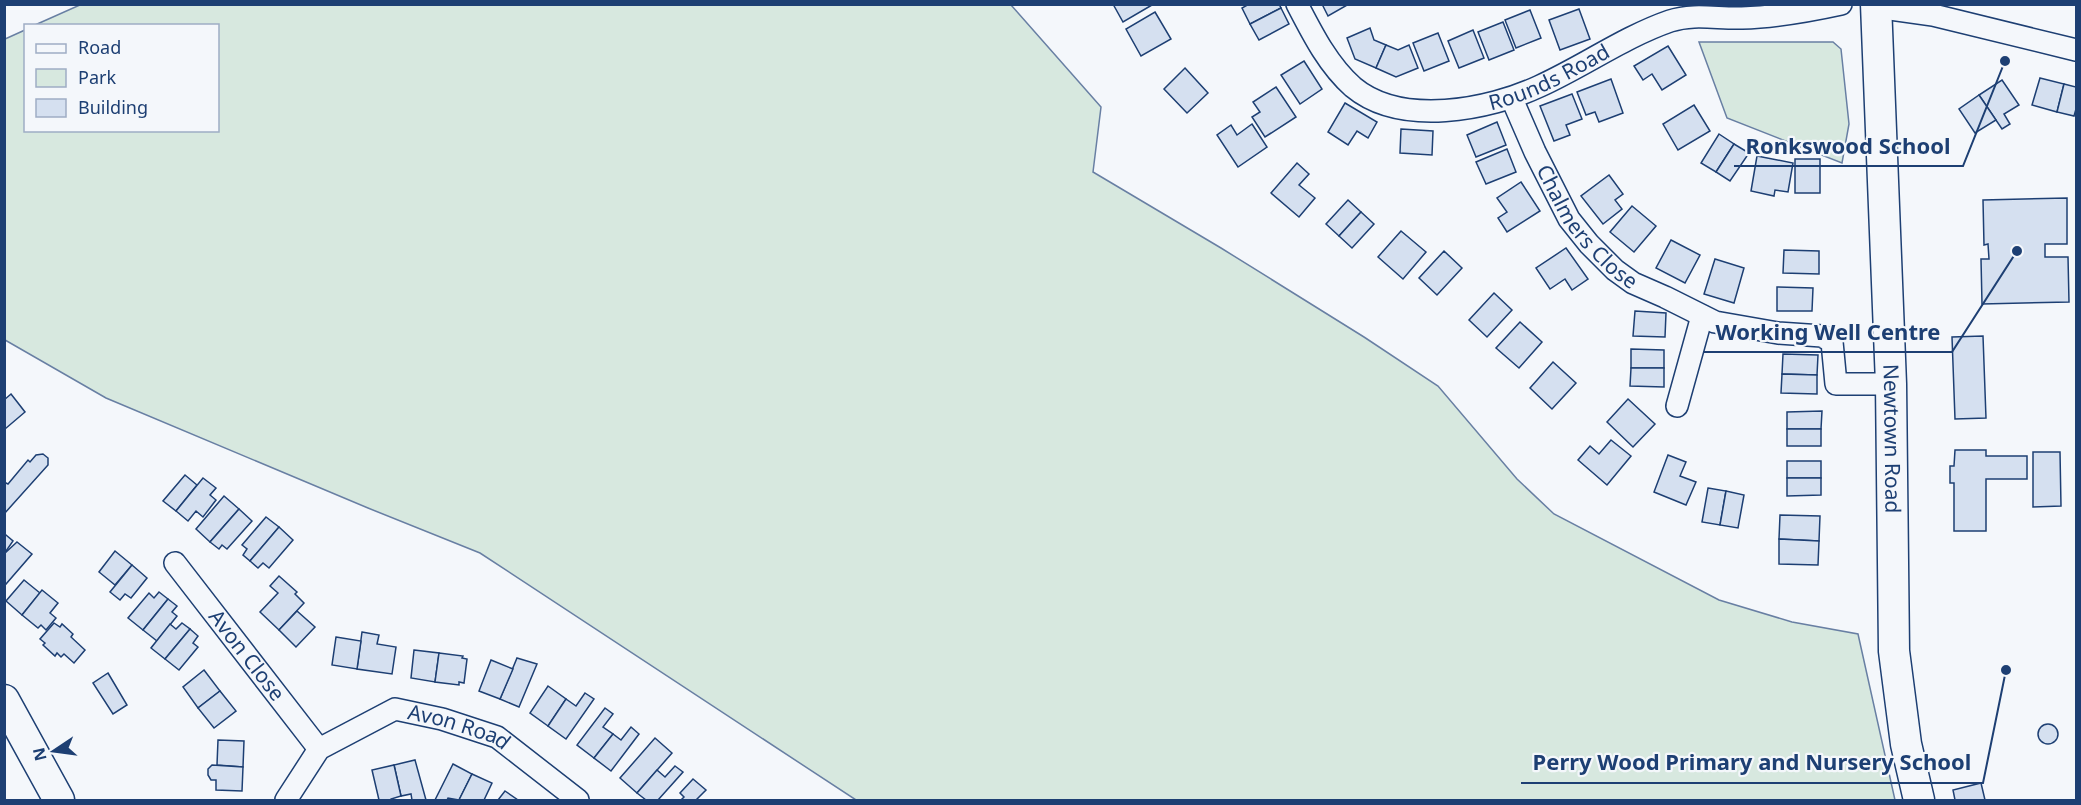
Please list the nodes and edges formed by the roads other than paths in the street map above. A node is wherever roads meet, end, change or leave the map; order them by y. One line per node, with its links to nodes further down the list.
1 (1297, 4): 7 (street, Rounds Road)
2 (1841, 4): 4 (street, Rounds Road)
3 (1876, 6): 5 (street); 9 (main road, Newtown Road)
4 (1692, 10): 7 (street, Rounds Road)
5 (1933, 10): 6 (street)
6 (2076, 50)
7 (1512, 99): 8 (street, Chalmers Close)
8 (1702, 316): 9 (street, Chalmers Close); 10 (street)
9 (1891, 384): 17 (main road, Newtown Road)
10 (1677, 406)
11 (175, 563): 13 (street, Avon Close)
12 (4, 700): 14 (main road)
13 (319, 749): 15 (street, Avon Road); 16 (street, Avon Road)
14 (59, 801)
15 (286, 801)
16 (578, 801)
17 (1919, 801)

